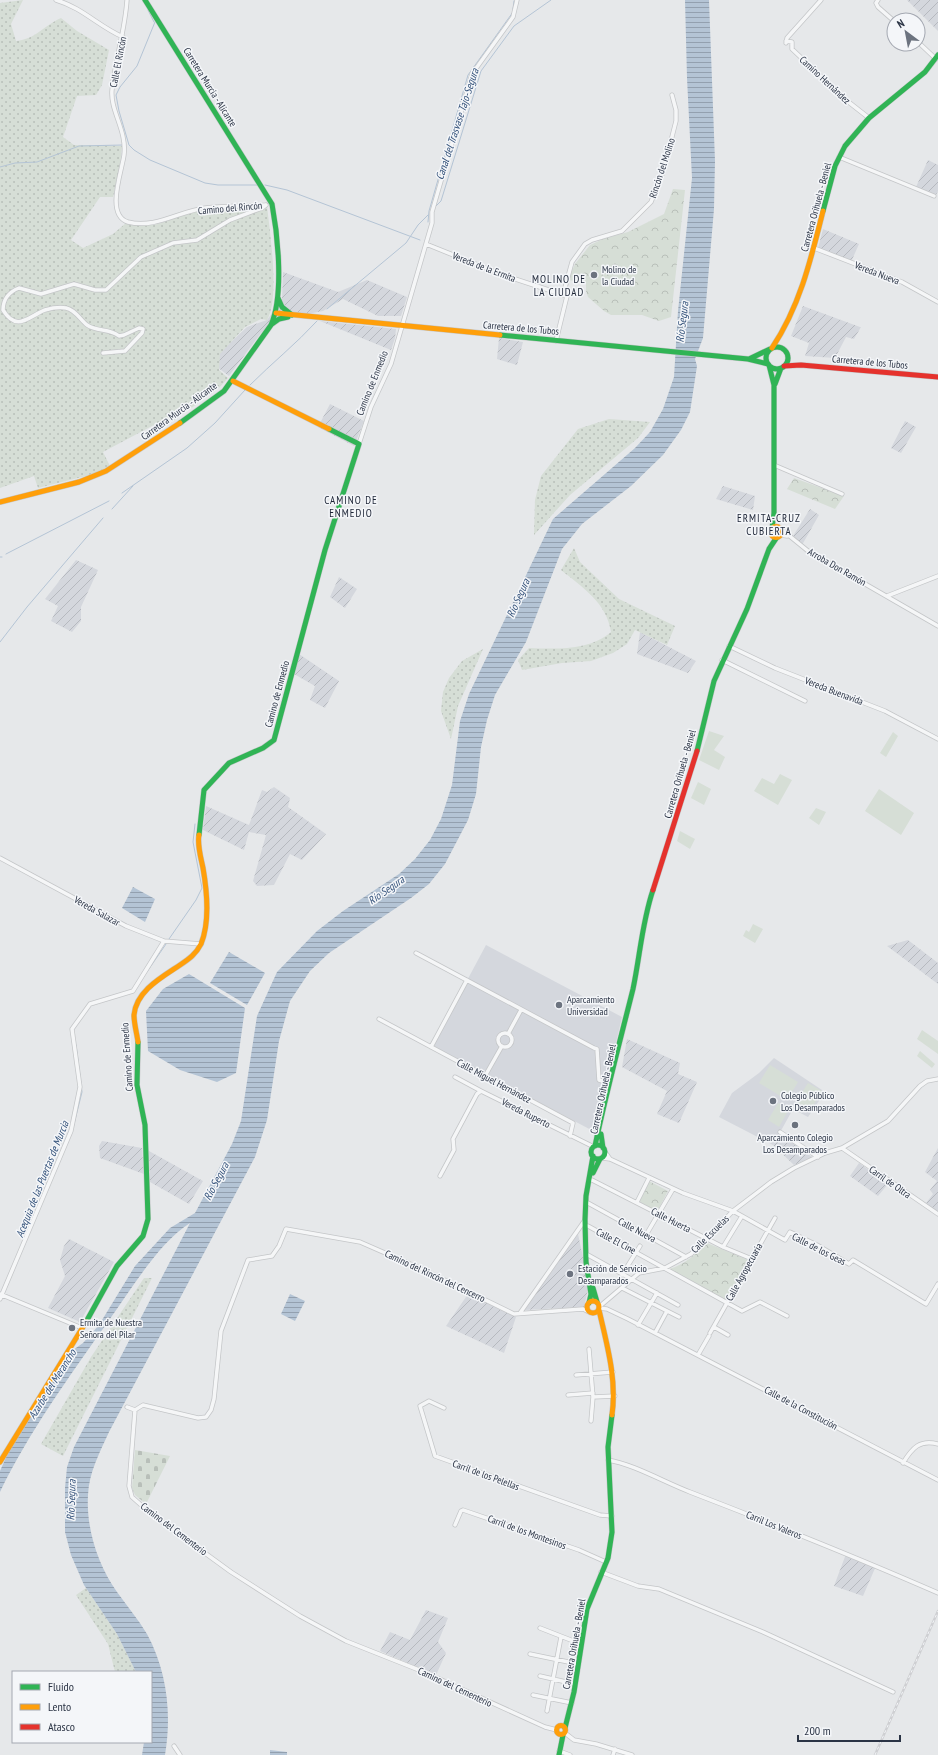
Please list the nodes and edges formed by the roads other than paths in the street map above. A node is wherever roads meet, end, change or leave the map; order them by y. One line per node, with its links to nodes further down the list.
1 (56, 0): 8 (street)
2 (127, 0): 8 (street, Calle El Rincón)
3 (145, 0): 16 (main road, Carretera Murcia - Alicante)
4 (517, 0): 17 (street, Camino de Enmedio)
5 (821, 0): 12 (street, Camino Hernández)
6 (878, 0): 7 (street)
7 (886, 14)
8 (123, 37): 13 (street, Calle El Rincón)
9 (926, 48): 10 (street)
10 (937, 57): 12 (main road, Carretera Orihuela - Beniel)
11 (672, 95): 19 (street, Rincón del Molino)
12 (869, 118): 14 (main road, Carretera Orihuela - Beniel)
13 (125, 146): 16 (street, Camino del Rincón)
14 (839, 157): 15 (street); 18 (main road, Carretera Orihuela - Beniel)
15 (934, 196)
16 (269, 205): 20 (main road, Carretera Murcia - Alicante); 30 (street)
17 (426, 244): 19 (street, Vereda de la Ermita); 25 (street, Camino de Enmedio)
18 (814, 248): 21 (street, Vereda Nueva); 26 (main road, Carretera Orihuela - Beniel)
19 (563, 295): 27 (street)
20 (278, 298): 22 (main road, Carretera Murcia - Alicante); 23 (main road)
21 (938, 302)
22 (276, 313): 23 (main road, Carretera de los Tubos); 24 (main road, Carretera Murcia - Alicante)
23 (292, 315): 24 (main road, Carretera de los Tubos); 25 (main road, Carretera de los Tubos)
24 (271, 325): 37 (main road, Carretera Murcia - Alicante)
25 (403, 326): 27 (main road, Carretera de los Tubos); 39 (street, Camino de Enmedio)
26 (784, 330): 28 (main road, Carretera Orihuela - Beniel); 29 (main road, Carretera Orihuela - Beniel)
27 (556, 340): 32 (main road, Carretera de los Tubos)
28 (771, 348): 29 (main road); 32 (main road); 33 (main road)
29 (785, 351): 31 (main road)
30 (103, 353)
31 (788, 358): 34 (main road, Carretera de los Tubos); 35 (main road)
32 (748, 360): 33 (main road, Carretera de los Tubos)
33 (768, 365): 35 (main road); 38 (main road)
34 (801, 365): 35 (main road, Carretera de los Tubos); 36 (main road, Carretera de los Tubos)
35 (782, 367): 38 (main road)
36 (938, 377)
37 (233, 381): 39 (main road); 42 (main road, Carretera Murcia - Alicante)
38 (774, 385): 40 (main road)
39 (359, 444): 59 (main road, Camino de Enmedio)
40 (774, 466): 41 (street); 43 (main road)
41 (842, 494)
42 (0, 502)
43 (774, 513): 44 (main road); 45 (main road)
44 (772, 528): 45 (main road); 46 (main road, Carretera Orihuela - Beniel)
45 (780, 528): 47 (main road); 48 (street, Arroba Don Ramón)
46 (771, 534): 47 (main road); 49 (main road, Carretera Orihuela - Beniel)
47 (778, 536): 48 (street); 49 (main road, Carretera Orihuela - Beniel)
48 (788, 536): 51 (street, Arroba Don Ramón)
49 (769, 549): 53 (main road, Carretera Orihuela - Beniel)
50 (938, 576): 51 (street)
51 (887, 596): 52 (street, Arroba Don Ramón)
52 (938, 626)
53 (729, 646): 54 (main road, Carretera Orihuela - Beniel); 56 (street, Vereda Buenavida)
54 (722, 660): 55 (street); 63 (main road, Carretera Orihuela - Beniel)
55 (805, 701)
56 (938, 739)
57 (0, 858): 58 (street, Vereda Salazar)
58 (164, 941): 59 (street, Vereda Salazar); 112 (street)
59 (201, 944): 127 (main road, Camino de Enmedio)
60 (416, 953): 61 (street)
61 (467, 980): 62 (street); 67 (street)
62 (521, 1010): 65 (street); 71 (street)
63 (628, 1010): 71 (main road, Carretera Orihuela - Beniel); 77 (main road, Carretera Orihuela - Beniel)
64 (379, 1019): 67 (street, Calle Miguel Hernández)
65 (508, 1034): 66 (street); 66 (street)
66 (502, 1046): 68 (street)
67 (431, 1047): 68 (street, Calle Miguel Hernández)
68 (485, 1076): 74 (street, Calle Miguel Hernández)
69 (455, 1077): 72 (street, Vereda Ruperto)
70 (938, 1079): 76 (street, Calle Escuelas)
71 (609, 1083): 75 (main road, Carretera Orihuela - Beniel)
72 (481, 1091): 74 (street, Vereda Ruperto); 82 (street)
73 (780, 1132): 79 (street)
74 (570, 1136): 75 (street)
75 (595, 1147): 77 (main road); 78 (main road, Carretera Orihuela - Beniel)
76 (842, 1148): 79 (street, Calle Escuelas); 90 (street, Carril de Oltra)
77 (604, 1150): 80 (main road, Carretera Orihuela - Beniel); 81 (street)
78 (592, 1156): 80 (main road); 93 (main road)
79 (818, 1157): 88 (street, Calle Escuelas)
80 (601, 1158): 81 (street); 84 (main road, Carretera Orihuela - Beniel)
81 (610, 1159): 83 (street, Calle de los Geas)
82 (440, 1176)
83 (649, 1178): 85 (street, Calle de los Geas); 86 (street)
84 (592, 1180): 86 (street, Calle Huerta); 87 (main road, Carretera Orihuela - Beniel)
85 (673, 1189): 88 (street, Calle de los Geas); 89 (street)
86 (637, 1202): 89 (street, Calle Huerta)
87 (588, 1203): 94 (main road, Carretera Orihuela - Beniel); 98 (street, Calle Nueva)
88 (732, 1211): 91 (street, Calle de los Geas); 99 (street, Calle Escuelas)
89 (658, 1213): 98 (street); 99 (street, Calle Huerta)
90 (938, 1214)
91 (742, 1216): 96 (street, Calle de los Geas); 101 (street)
92 (776, 1218): 96 (street, Calle Agropecuaria)
93 (585, 1220): 95 (street); 97 (main road)
94 (588, 1226): 102 (street, Calle El Cine); 103 (main road, Carretera Orihuela - Beniel)
95 (578, 1229): 97 (street); 120 (street)
96 (767, 1231): 105 (street, Calle Agropecuaria); 109 (street, Calle de los Geas)
97 (585, 1232): 114 (main road)
98 (646, 1235): 104 (street, Calle Nueva)
99 (707, 1239): 101 (street, Calle Huerta); 104 (street, Calle Escuelas)
100 (640, 1246): 102 (street)
101 (723, 1247): 105 (street, Calle Huerta)
102 (636, 1252): 106 (street, Calle El Cine); 107 (street)
103 (588, 1255): 107 (street); 117 (main road, Carretera Orihuela - Beniel)
104 (686, 1257): 106 (street, Calle Escuelas)
105 (752, 1258): 115 (street, Calle Agropecuaria)
106 (665, 1268): 108 (street); 115 (street, Calle El Cine)
107 (622, 1275): 108 (street)
108 (631, 1280): 110 (street); 111 (street)
109 (938, 1284)
110 (622, 1288): 113 (street); 117 (street)
111 (657, 1293): 113 (street); 116 (street)
112 (1, 1296): 127 (street)
113 (651, 1303): 119 (street); 124 (street)
114 (588, 1304): 117 (main road); 118 (street); 121 (main road)
115 (727, 1304): 122 (street, Calle El Cine); 126 (street, Calle Agropecuaria)
116 (678, 1305)
117 (599, 1306): 121 (main road); 124 (street, Calle de la Constitución); 125 (main road, Carretera Orihuela - Beniel)
118 (583, 1309): 120 (street, Camino del Rincón del Cencerro); 121 (street)
119 (667, 1311): 123 (street); 128 (street)
120 (520, 1313): 140 (street, Camino del Rincón del Cencerro)
121 (590, 1313): 125 (main road, Carretera Orihuela - Beniel)
122 (787, 1316)
123 (679, 1317)
124 (638, 1324): 128 (street, Calle de la Constitución)
125 (602, 1325): 132 (main road, Carretera Orihuela - Beniel)
126 (714, 1327): 129 (street); 131 (street, Calle Agropecuaria)
127 (82, 1328): 144 (main road, Camino de Enmedio)
128 (655, 1333): 131 (street, Calle de la Constitución)
129 (728, 1335)
130 (589, 1349): 133 (street)
131 (698, 1355): 145 (street, Calle de la Constitución)
132 (613, 1372): 133 (street); 137 (main road, Carretera Orihuela - Beniel)
133 (591, 1374): 134 (street); 136 (street)
134 (576, 1375)
135 (568, 1395): 136 (street)
136 (593, 1395): 137 (street); 141 (street)
137 (615, 1396): 143 (main road, Carretera Orihuela - Beniel)
138 (127, 1407): 140 (street)
139 (444, 1408): 147 (street, Carril de los Pelellas)
140 (135, 1410): 166 (street, Camino del Cementerio)
141 (591, 1421)
142 (938, 1444): 145 (street)
143 (608, 1460): 147 (main road, Carretera Orihuela - Beniel); 151 (street, Carril Los Valeros)
144 (0, 1462)
145 (903, 1463): 146 (street, Calle de la Constitución)
146 (938, 1480)
147 (612, 1516): 149 (main road, Carretera Orihuela - Beniel)
148 (455, 1525): 149 (street, Carril de los Montesinos)
149 (606, 1562): 150 (main road, Carretera Orihuela - Beniel)
150 (601, 1572): 154 (main road, Carretera Orihuela - Beniel); 161 (street)
151 (938, 1593)
152 (540, 1628): 153 (street)
153 (561, 1637): 154 (street); 156 (street)
154 (581, 1644): 157 (main road, Carretera Orihuela - Beniel)
155 (530, 1654): 156 (street)
156 (557, 1659): 157 (street); 159 (street)
157 (578, 1664): 160 (main road, Carretera Orihuela - Beniel)
158 (540, 1676): 159 (street)
159 (553, 1679): 160 (street); 163 (street)
160 (575, 1684): 164 (main road, Carretera Orihuela - Beniel)
161 (893, 1692)
162 (533, 1695): 163 (street)
163 (549, 1698): 164 (street); 165 (street)
164 (571, 1705): 166 (main road, Carretera Orihuela - Beniel)
165 (547, 1711)
166 (562, 1731): 168 (street); 169 (main road, Carretera Orihuela - Beniel)
167 (174, 1746): 170 (street)
168 (615, 1749): 172 (street); 173 (street)
169 (559, 1751): 171 (street)
170 (180, 1755)
171 (570, 1755)
172 (613, 1755)
173 (632, 1755)

